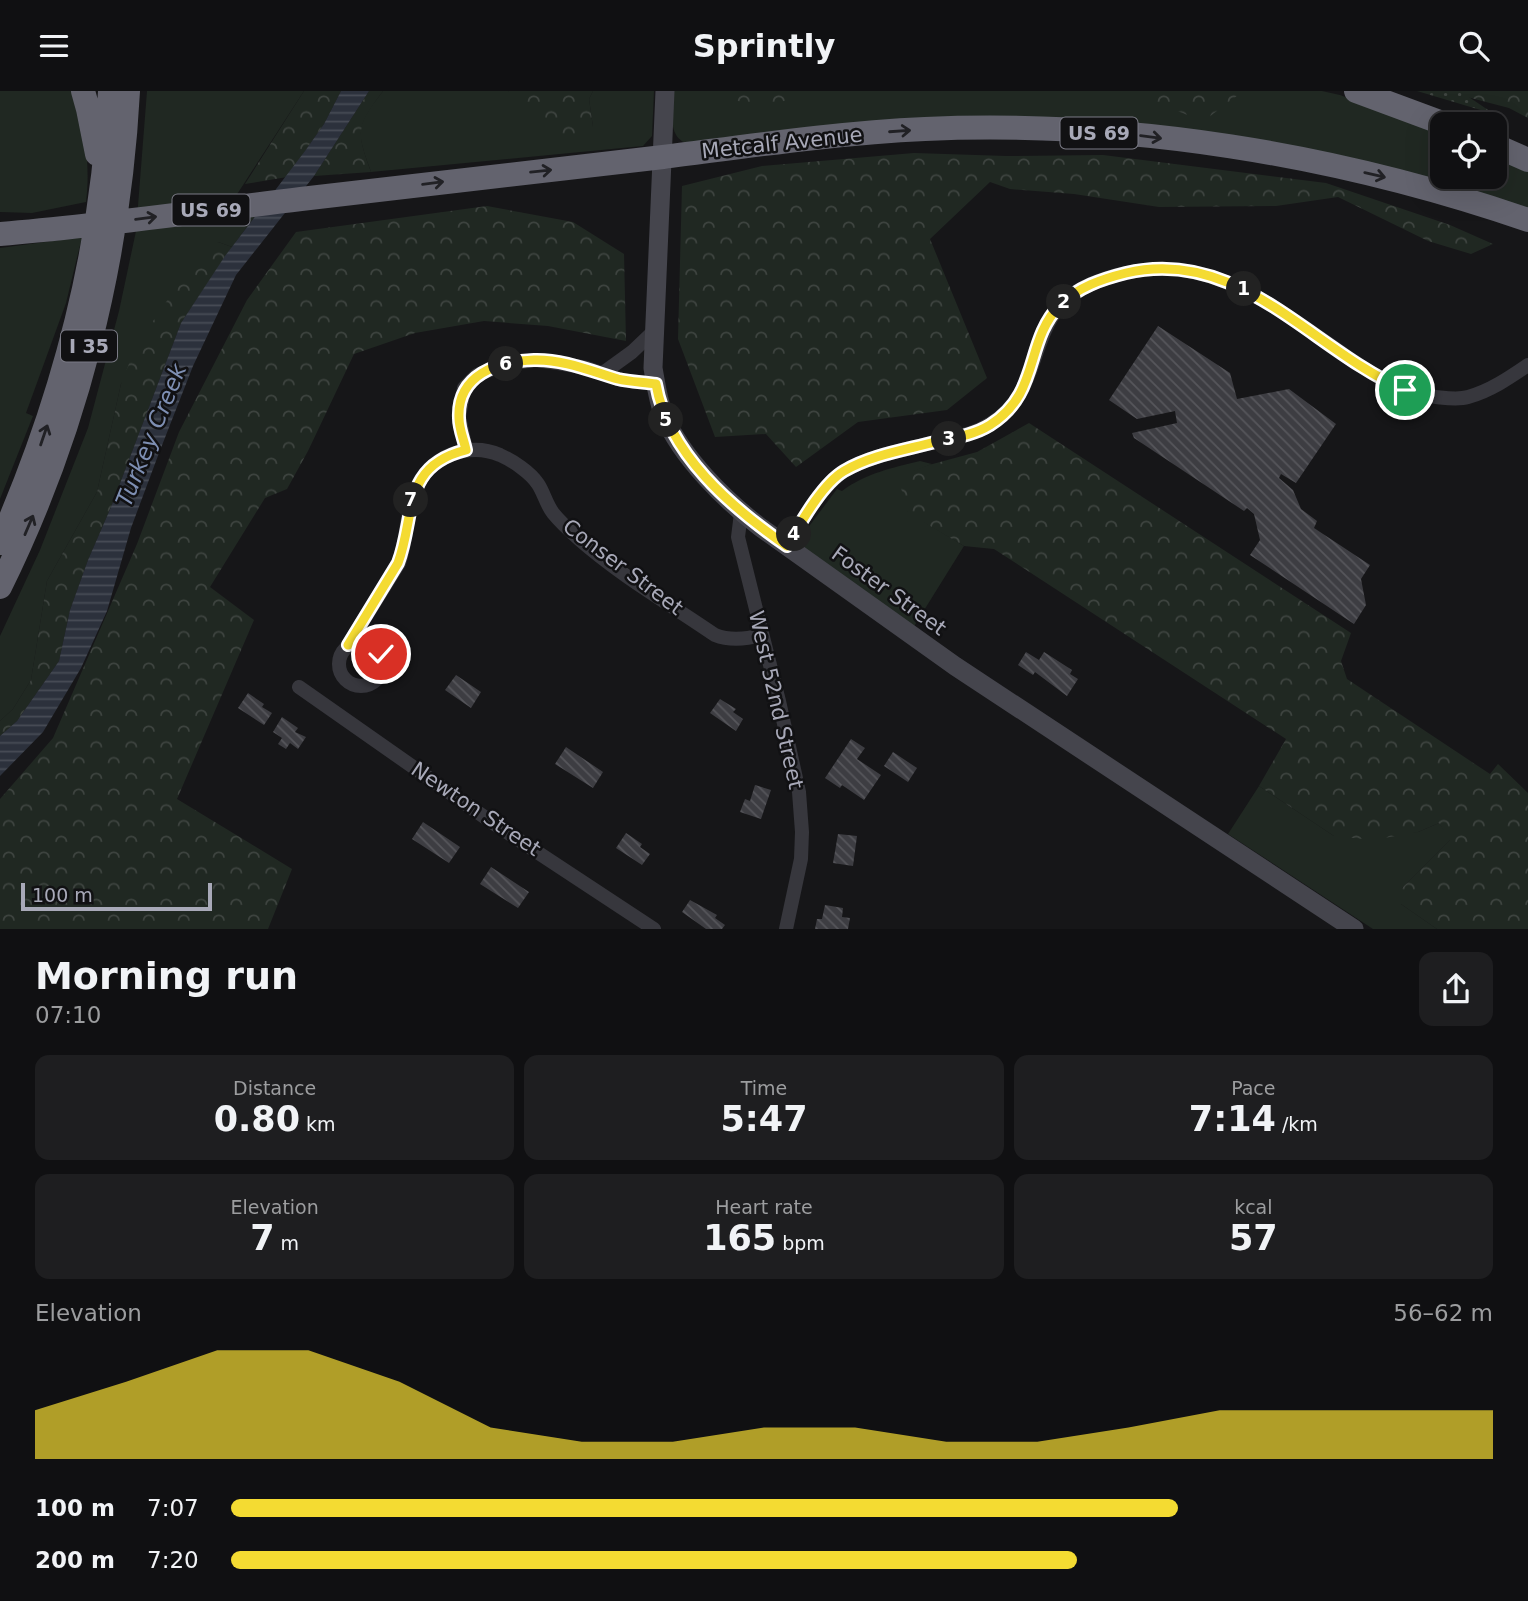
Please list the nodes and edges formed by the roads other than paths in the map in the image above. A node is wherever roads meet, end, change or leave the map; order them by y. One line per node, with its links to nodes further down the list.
1 (83, 91): 10 (highway)
2 (110, 91): 10 (highway)
3 (128, 91): 25 (highway, I 35, one-way to 3)
4 (665, 91): 8 (street, Foster Street)
5 (1356, 91): 6 (highway)
6 (1430, 118)
7 (1507, 151): 9 (highway)
8 (662, 157): 11 (highway, Metcalf Avenue / US 69, one-way to 11); 13 (highway, Metcalf Avenue / US 69, one-way to 8); 15 (street, Foster Street)
9 (1528, 160)
10 (102, 193): 20 (highway, one-way to 10)
11 (1528, 220)
12 (0, 227): 13 (highway, US 69)
13 (30, 232): 14 (highway)
14 (0, 234)
15 (653, 332): 17 (street); 18 (street, Foster Street)
16 (1528, 365): 24 (street)
17 (603, 373): 18 (street); 19 (street)
18 (656, 384): 21 (street, Foster Street)
19 (466, 450): 26 (street, Conser Street); 27 (street)
20 (20, 499): 22 (highway); 23 (highway)
21 (741, 513): 24 (street, Foster Street); 26 (street, West 52nd Street)
22 (0, 530)
23 (0, 543)
24 (787, 546): 31 (street, Foster Street)
25 (0, 587)
26 (761, 635): 30 (street, West 52nd Street)
27 (348, 645)
28 (299, 687): 29 (street, Newton Street)
29 (654, 929)
30 (786, 929)
31 (1354, 929)

